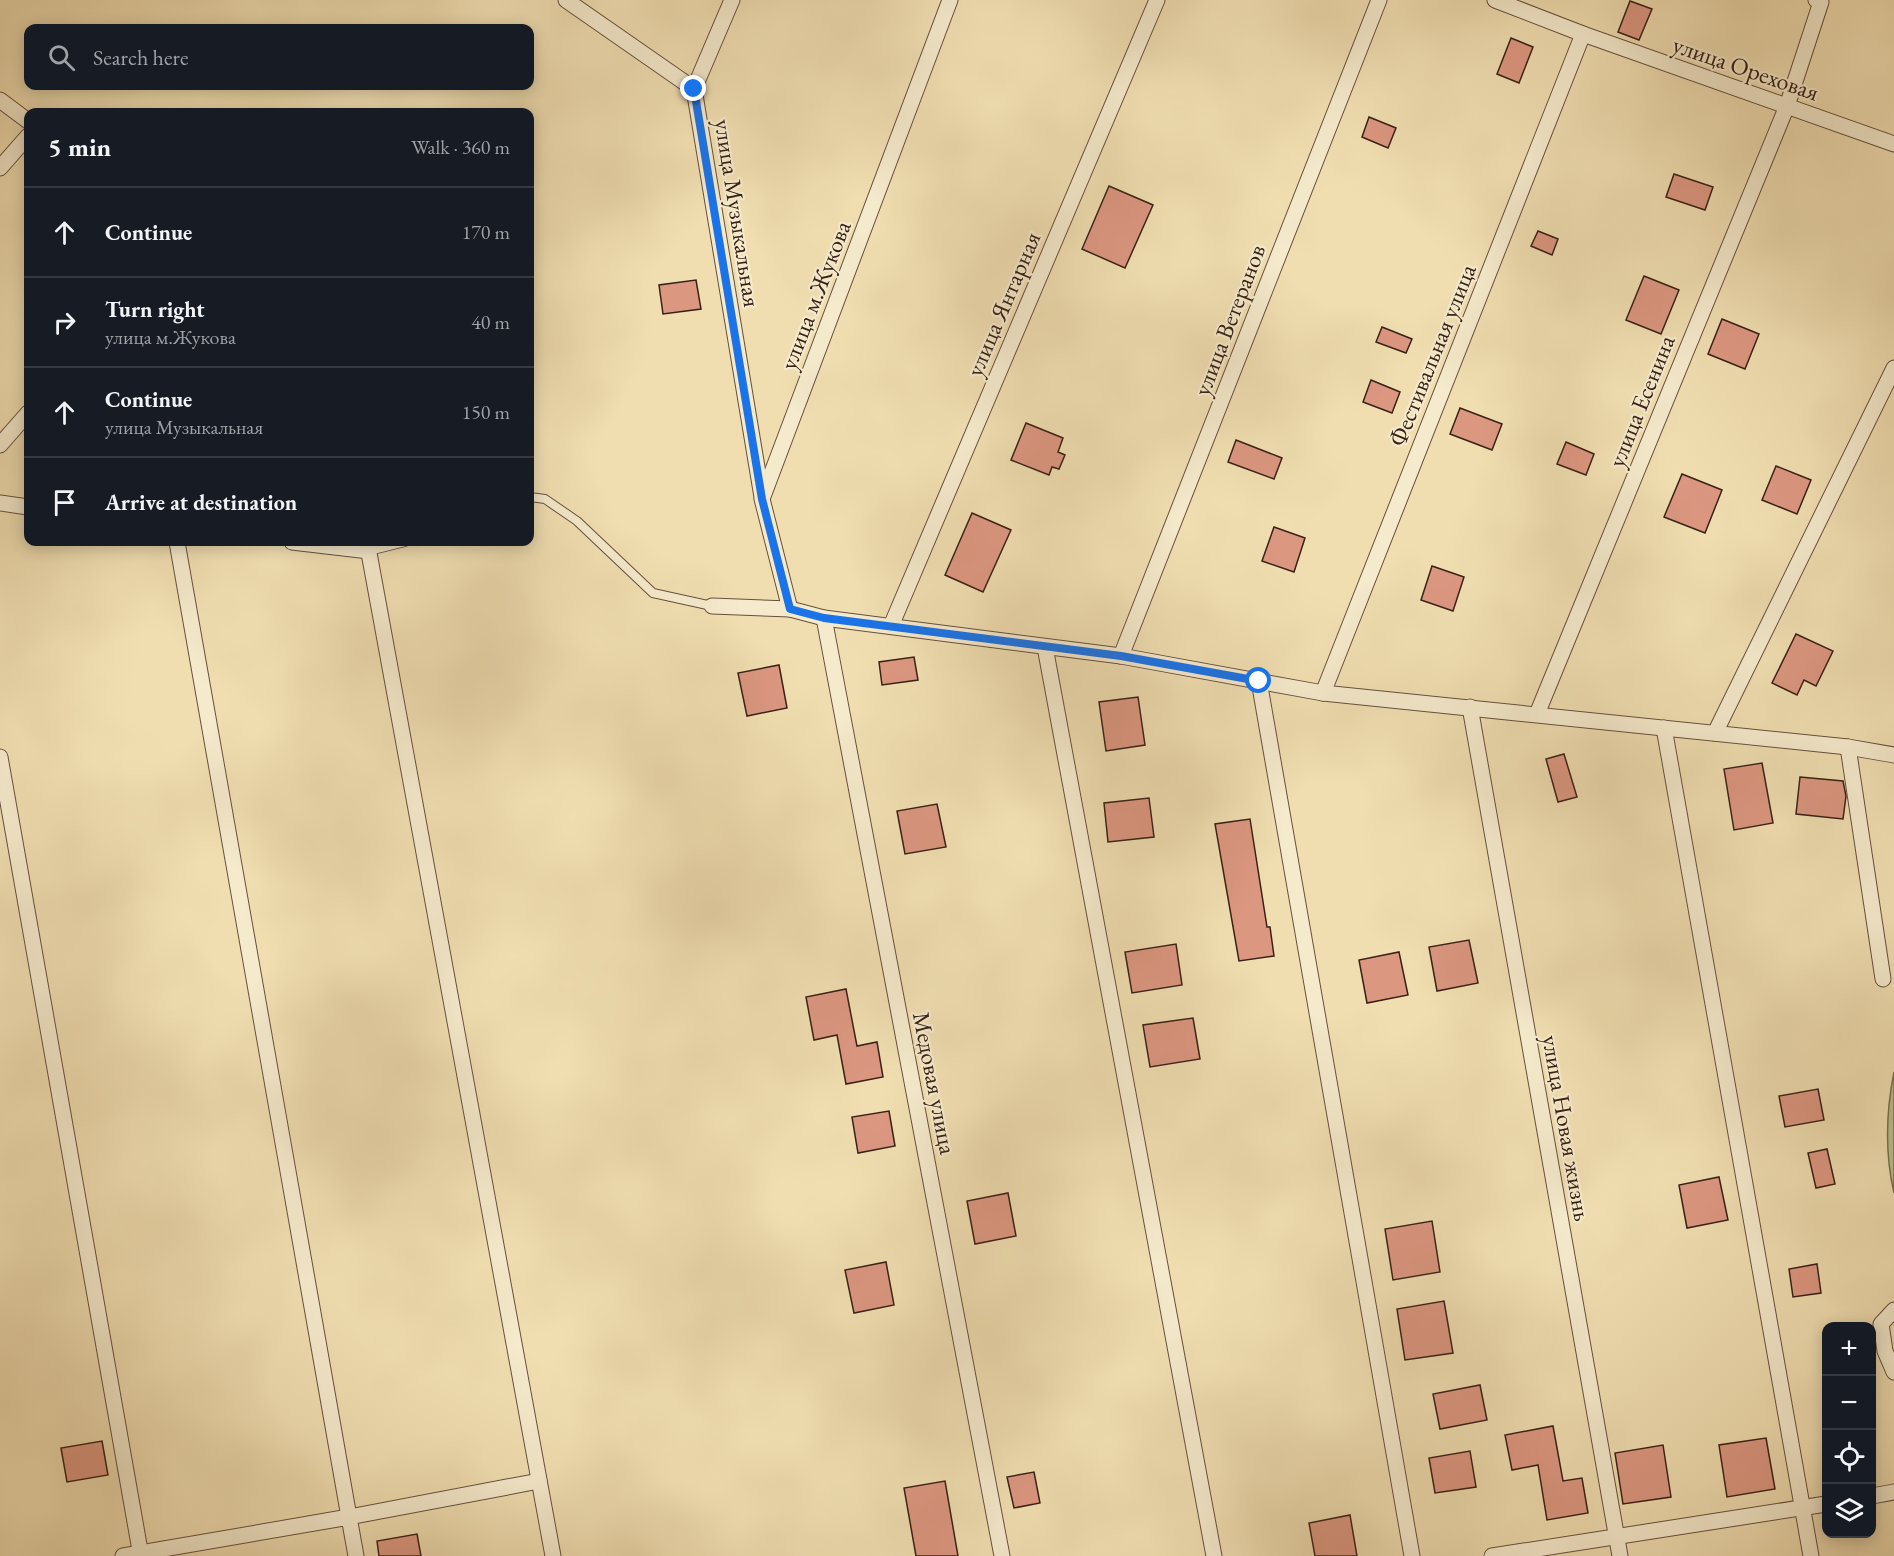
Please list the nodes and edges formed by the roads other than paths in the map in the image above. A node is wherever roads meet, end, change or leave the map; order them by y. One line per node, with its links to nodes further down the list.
1 (566, 0): 9 (street, улица Музыкальная)
2 (732, 0): 9 (street)
3 (950, 0): 20 (street, улица м.Жукова)
4 (1157, 0): 28 (street, улица Янтарная)
5 (1379, 0): 30 (street, улица Ветеранов)
6 (1495, 0): 8 (street, улица Ореховая)
7 (1816, 0): 11 (street, улица Есенина)
8 (1583, 34): 11 (street, улица Ореховая); 32 (street, Фестивальная улица)
9 (694, 89): 20 (street, улица Музыкальная)
10 (0, 100): 12 (street)
11 (1787, 106): 14 (street, улица Ореховая); 34 (street, улица Есенина)
12 (24, 118)
13 (24, 141): 15 (street)
14 (1894, 144)
15 (0, 168)
16 (1894, 368): 36 (street)
17 (24, 418): 18 (street)
18 (0, 445)
19 (534, 498): 25 (lane)
20 (762, 499): 26 (street)
21 (0, 503): 22 (street)
22 (24, 506)
23 (178, 546): 48 (street)
24 (368, 546): 43 (street)
25 (712, 606): 26 (street)
26 (790, 609): 27 (street)
27 (824, 618): 28 (street); 54 (street, Медовая улица)
28 (891, 626): 29 (street)
29 (1045, 647): 30 (street); 55 (street)
30 (1121, 656): 31 (street)
31 (1259, 681): 32 (street); 56 (street)
32 (1323, 693): 33 (street)
33 (1470, 707): 34 (street); 49 (street, улица Новая жизнь)
34 (1537, 714): 35 (street)
35 (1664, 728): 36 (street); 47 (street)
36 (1715, 733): 37 (street)
37 (1848, 747): 38 (street); 40 (street)
38 (1894, 755)
39 (0, 757): 50 (street)
40 (1884, 979)
41 (1894, 1310): 42 (street)
42 (1894, 1372)
43 (539, 1481): 48 (street); 53 (street)
44 (1894, 1492): 45 (street)
45 (1876, 1495)
46 (1822, 1505): 47 (street)
47 (1802, 1508): 49 (street); 59 (street)
48 (349, 1517): 50 (street); 52 (street)
49 (1616, 1536): 57 (street); 58 (street, улица Новая жизнь)
50 (141, 1554): 51 (street)
51 (123, 1556)
52 (356, 1556)
53 (553, 1556)
54 (1002, 1556)
55 (1214, 1556)
56 (1412, 1556)
57 (1492, 1556)
58 (1620, 1556)
59 (1811, 1556)

